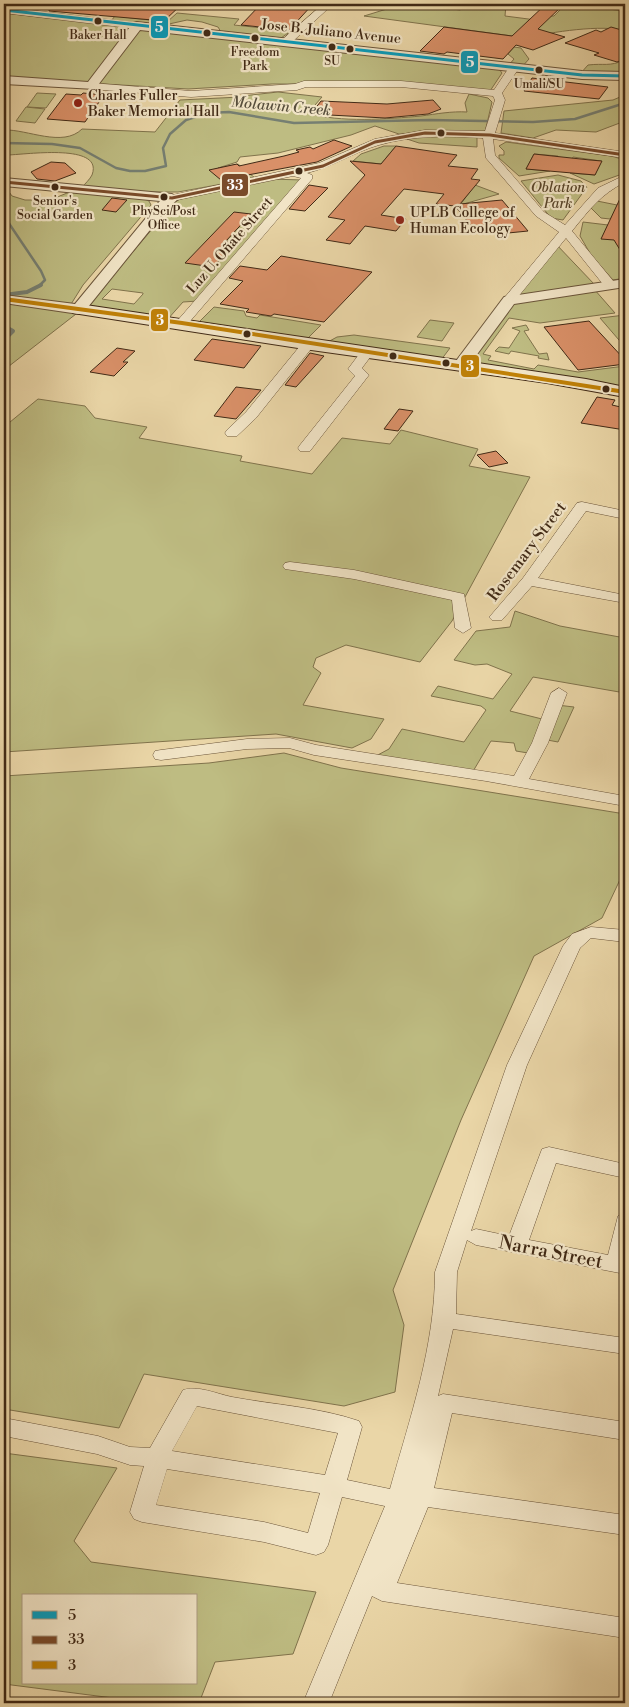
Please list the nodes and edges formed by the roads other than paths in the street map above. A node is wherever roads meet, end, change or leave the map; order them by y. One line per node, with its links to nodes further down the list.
1 (328, 4): 4 (street)
2 (4, 10): 3 (street, Jose B. Juliano Avenue)
3 (136, 26): 4 (street, Jose B. Juliano Avenue); 8 (street)
4 (286, 41): 5 (street, Jose B. Juliano Avenue)
5 (514, 68): 6 (street, Jose B. Juliano Avenue); 9 (street)
6 (625, 76)
7 (4, 80): 8 (street)
8 (91, 86): 9 (street)
9 (497, 93): 10 (street)
10 (491, 133): 11 (street); 12 (street); 17 (street)
11 (625, 155)
12 (293, 173): 15 (street); 23 (street, Luz U. Oñate Street)
13 (625, 178): 16 (street)
14 (4, 182): 15 (street)
15 (172, 198): 22 (street)
16 (576, 222): 17 (street); 18 (street)
17 (567, 232): 18 (street); 21 (street)
18 (579, 245): 19 (street)
19 (618, 284): 21 (street)
20 (4, 299): 22 (street)
21 (509, 300): 26 (street)
22 (79, 309): 23 (main road)
23 (182, 322): 24 (main road)
24 (309, 344): 25 (main road); 28 (street)
25 (368, 352): 26 (main road); 29 (street)
26 (460, 365): 27 (main road)
27 (625, 392)
28 (232, 434)
29 (305, 448)
30 (625, 515): 32 (street, Rosemary Street)
31 (290, 566): 35 (street)
32 (528, 581): 33 (street); 34 (street, Rosemary Street)
33 (625, 599)
34 (497, 617)
35 (463, 628)
36 (559, 693): 38 (street)
37 (161, 755): 38 (street)
38 (519, 782): 39 (street)
39 (625, 801)
40 (625, 936): 52 (street)
41 (625, 1171): 44 (street)
42 (625, 1221): 45 (street)
43 (476, 1237): 44 (street, Narra Street)
44 (517, 1244): 45 (street, Narra Street)
45 (621, 1265)
46 (456, 1322): 47 (street)
47 (625, 1346)
48 (4, 1427): 50 (street)
49 (625, 1431): 52 (street)
50 (157, 1458): 51 (street); 51 (street); 51 (street)
51 (332, 1486): 52 (street)
52 (409, 1498): 53 (street); 54 (street); 55 (street)
53 (625, 1525)
54 (625, 1628)
55 (316, 1703)

